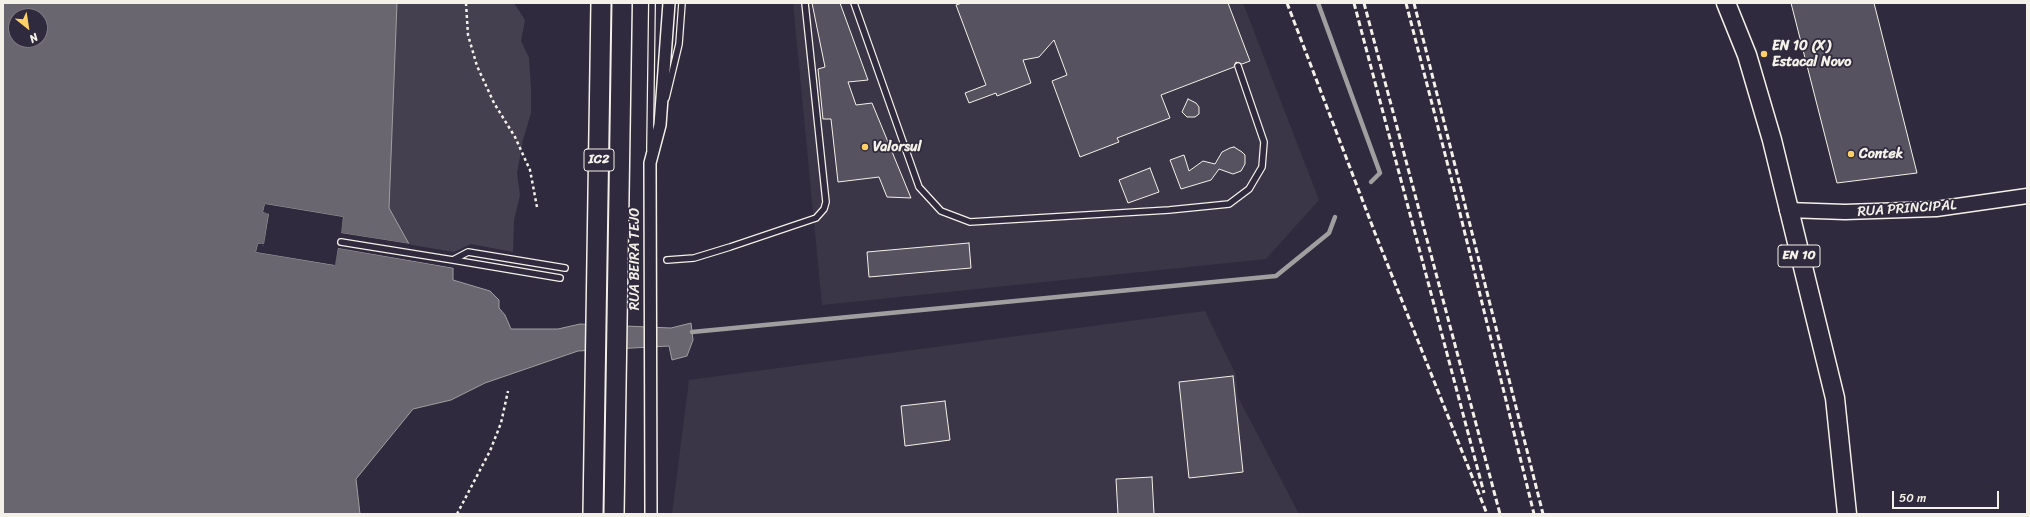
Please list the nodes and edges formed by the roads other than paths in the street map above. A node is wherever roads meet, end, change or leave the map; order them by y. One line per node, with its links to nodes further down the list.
1 (601, 3): 19 (highway, IC2)
2 (622, 3): 20 (highway, IC2)
3 (652, 3): 11 (lane, RUA BEIRA TEJO)
4 (669, 3): 10 (street)
5 (682, 3): 10 (lane)
6 (805, 3): 16 (lane)
7 (854, 3): 9 (lane)
8 (1726, 3): 13 (main road, EN 10)
9 (1238, 66)
10 (660, 125): 11 (street)
11 (650, 163): 21 (street, RUA BEIRA TEJO)
12 (2027, 196): 13 (street, RUA PRINCIPAL)
13 (1787, 210): 22 (main road, EN 10)
14 (341, 242): 15 (lane)
15 (453, 260): 17 (lane); 18 (lane)
16 (667, 260)
17 (565, 268)
18 (560, 278)
19 (593, 514)
20 (614, 514)
21 (651, 514)
22 (1847, 514)

